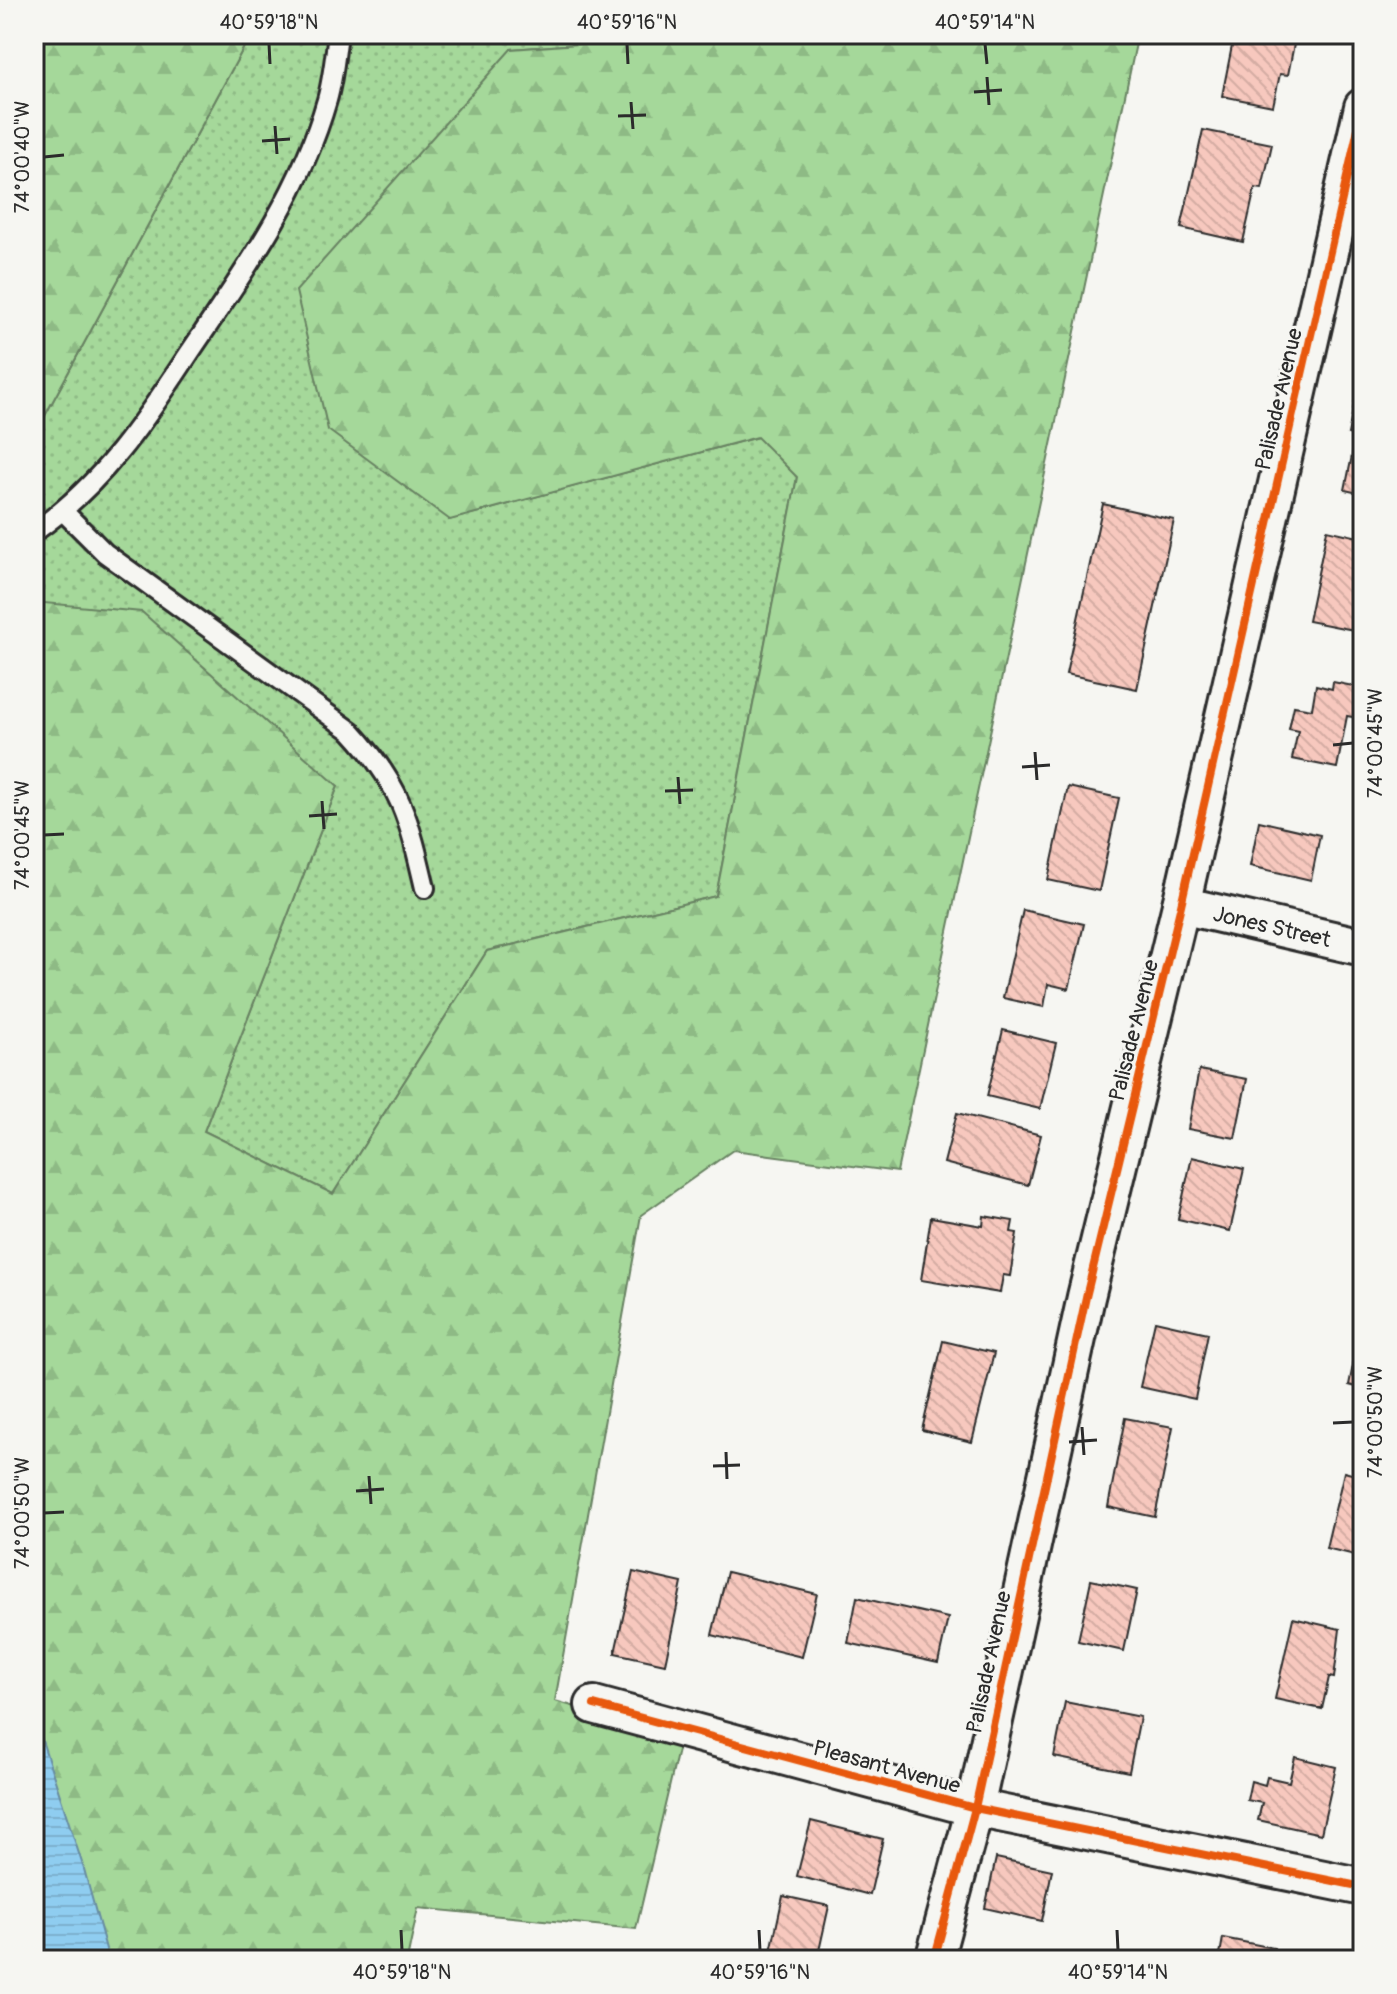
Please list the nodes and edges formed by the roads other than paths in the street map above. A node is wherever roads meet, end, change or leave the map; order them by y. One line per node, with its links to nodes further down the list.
1 (338, 34): 3 (lane)
2 (1363, 107): 6 (street, Palisade Avenue)
3 (64, 512): 4 (lane); 5 (lane)
4 (34, 532)
5 (425, 888)
6 (1181, 905): 7 (street, Jones Street); 9 (street, Palisade Avenue)
7 (1363, 947)
8 (594, 1705): 9 (street, Pleasant Avenue)
9 (975, 1808): 10 (street, Pleasant Avenue); 11 (street, Palisade Avenue)
10 (1363, 1887)
11 (934, 1960)

